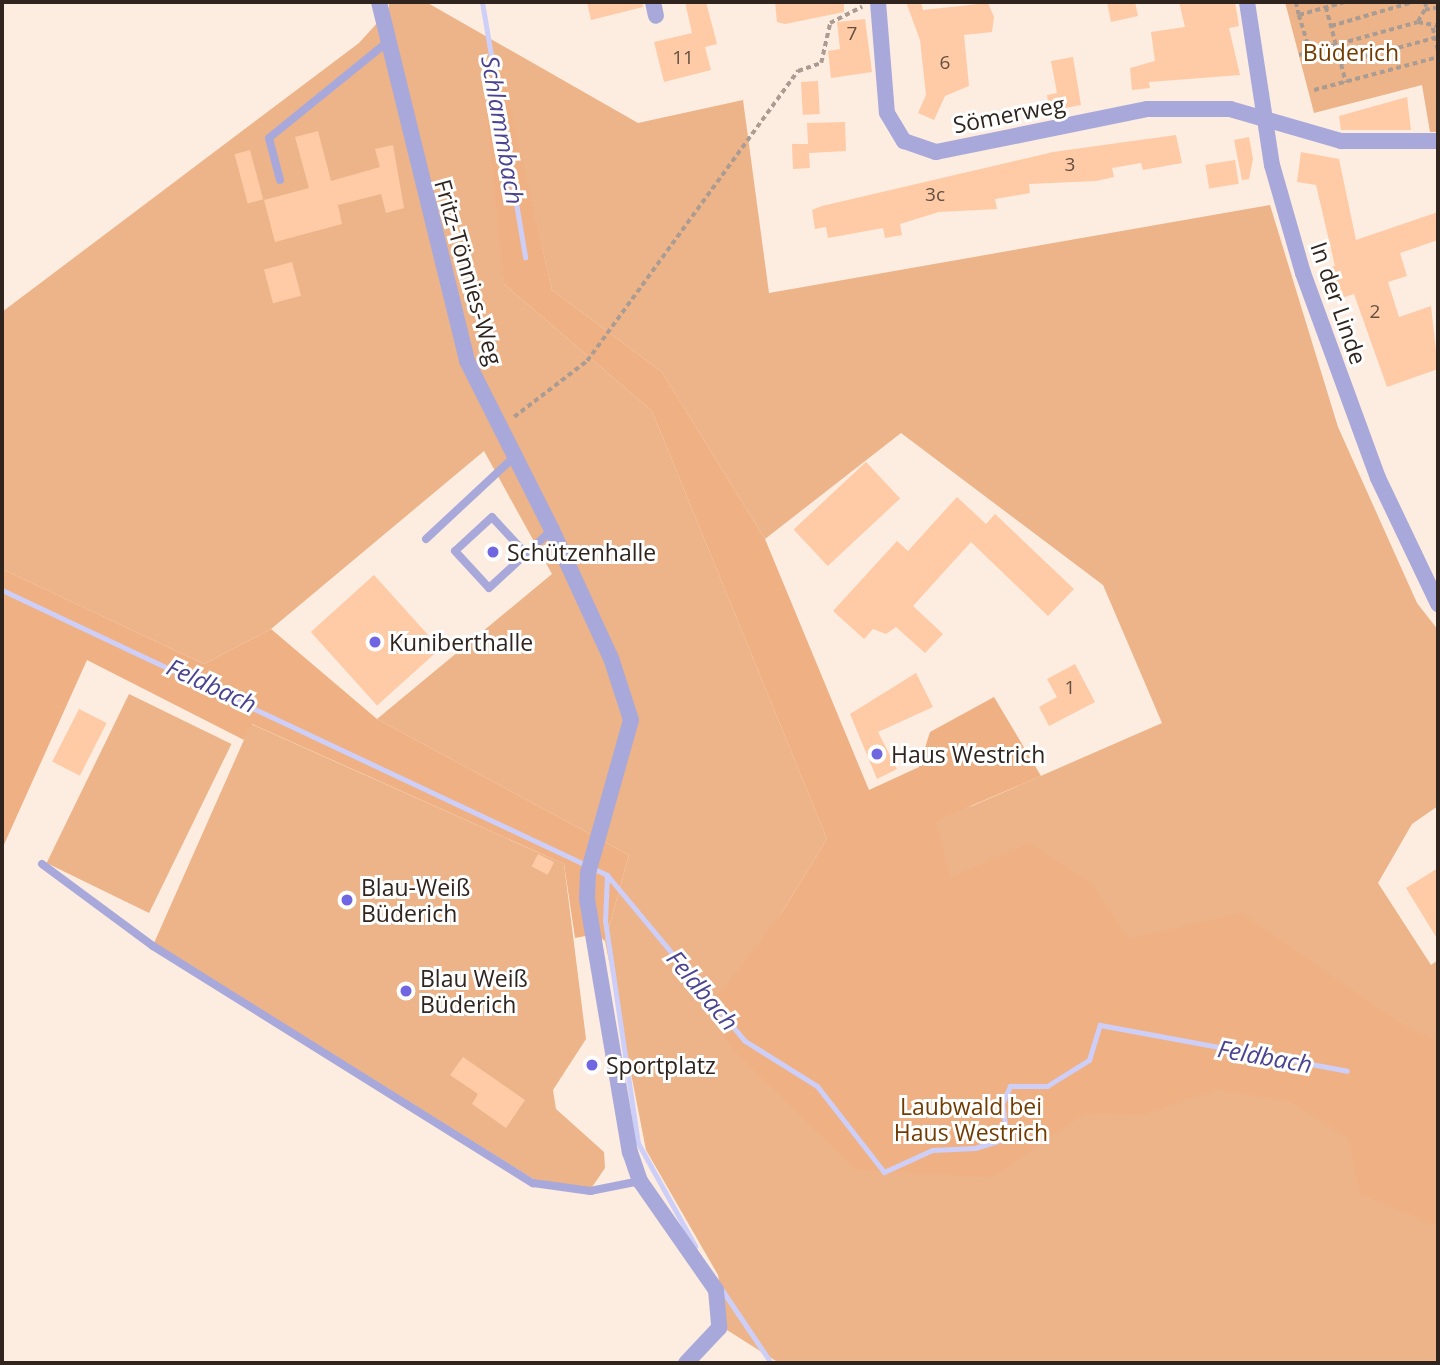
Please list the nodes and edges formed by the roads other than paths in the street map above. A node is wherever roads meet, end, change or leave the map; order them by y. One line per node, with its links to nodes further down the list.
1 (379, 2): 4 (street, Fritz-Tönnies-Weg)
2 (1247, 2): 5 (street, In der Linde)
3 (878, 6): 5 (street, Sömerweg)
4 (385, 44): 7 (lane); 8 (street, Fritz-Tönnies-Weg)
5 (1266, 117): 6 (street, Sömerweg); 12 (street, In der Linde)
6 (1438, 141)
7 (279, 180)
8 (516, 455): 9 (street, Fritz-Tönnies-Weg); 10 (lane)
9 (552, 530): 11 (lane); 14 (street, Fritz-Tönnies-Weg)
10 (426, 538)
11 (526, 554): 11 (lane)
12 (1438, 604)
13 (42, 864): 14 (lane)
14 (640, 1181): 15 (street, Fritz-Tönnies-Weg)
15 (686, 1363)

